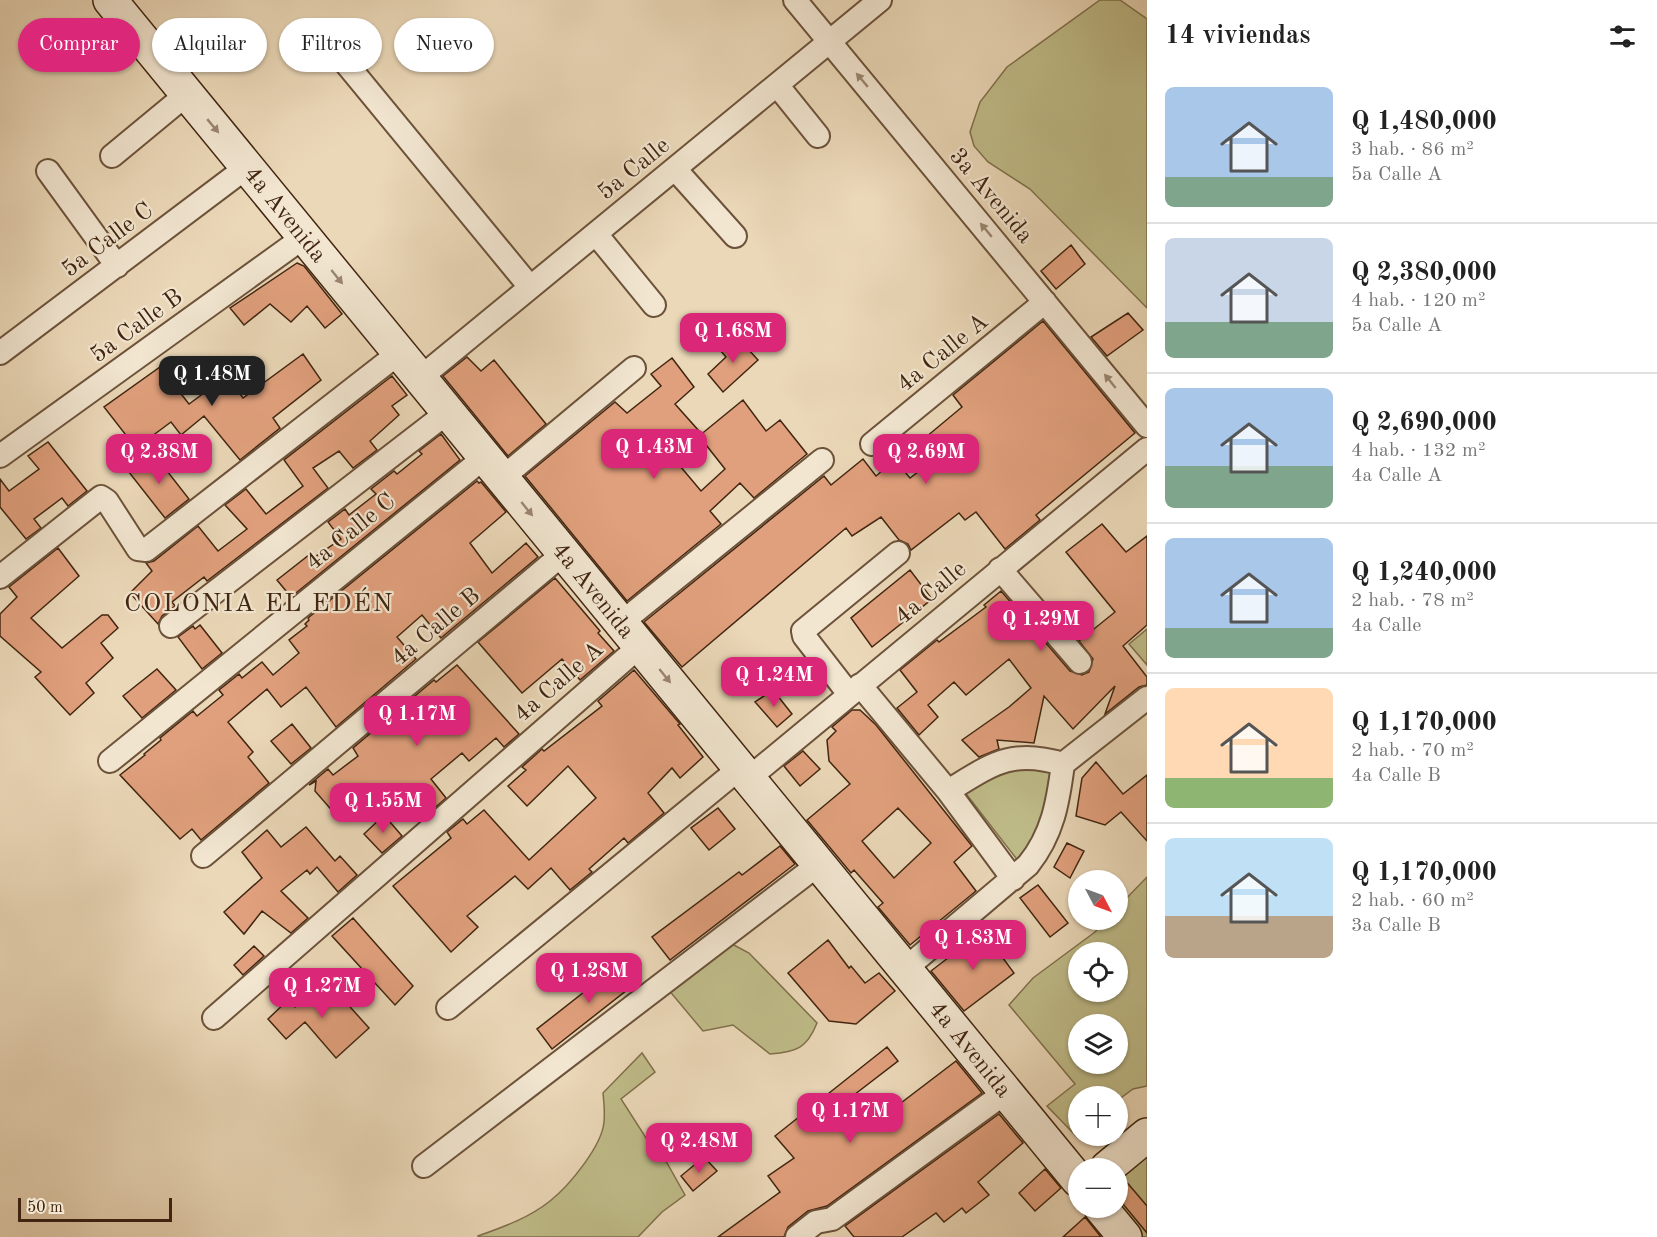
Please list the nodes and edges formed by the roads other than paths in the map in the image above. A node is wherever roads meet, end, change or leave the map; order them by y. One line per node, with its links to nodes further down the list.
1 (110, 0): 7 (street, 4a Avenida)
2 (795, 0): 4 (street, 3a Avenida)
3 (880, 0): 4 (street, 5a Calle)
4 (830, 42): 6 (street, 5a Calle); 18 (street, 3a Avenida, one-way to 4)
5 (353, 72): 17 (street)
6 (777, 85): 8 (street); 11 (street, 5a Calle)
7 (187, 94): 9 (street); 10 (street, 4a Avenida, one-way to 10)
8 (818, 136)
9 (112, 156)
10 (247, 167): 15 (street, 4a Avenida); 16 (street, 5a Calle C)
11 (675, 169): 13 (street, 5a Calle); 14 (street)
12 (48, 171): 16 (street)
13 (596, 234): 17 (street, 5a Calle); 19 (street)
14 (735, 236)
15 (304, 237): 21 (street, 4a Avenida, one-way to 21); 28 (street, 5a Calle B)
16 (117, 266): 20 (street, 5a Calle C)
17 (530, 287): 23 (street, 5a Calle)
18 (1045, 302): 25 (street, 3a Avenida, one-way to 18); 26 (street, 4a Calle A)
19 (654, 305)
20 (4, 341)
21 (399, 353): 23 (street, 4a Avenida); 34 (street)
22 (634, 368): 30 (street, 4a Calle C)
23 (420, 378): 24 (street, 4a Avenida)
24 (448, 412): 30 (street, 4a Avenida); 35 (street)
25 (1147, 426)
26 (872, 444)
27 (1147, 449): 33 (street, 4a Calle)
28 (0, 456)
29 (822, 460): 36 (street, 4a Calle A)
30 (493, 467): 31 (street, 4a Avenida, one-way to 31); 40 (street, 4a Calle C)
31 (564, 553): 36 (street, 4a Avenida); 44 (street, 4a Calle B)
32 (898, 553): 38 (street)
33 (1000, 569): 37 (street); 38 (street, 4a Calle)
34 (0, 577)
35 (171, 626)
36 (630, 634): 42 (street, 4a Avenida, one-way to 42); 49 (street, 4a Calle A)
37 (1080, 662)
38 (855, 689): 42 (street, 4a Calle); 43 (street)
39 (1147, 698): 41 (street)
40 (110, 761)
41 (1063, 764): 43 (street); 46 (street)
42 (745, 773): 45 (street, 4a Avenida); 48 (street, 4a Calle)
43 (948, 791): 46 (street)
44 (203, 856)
45 (819, 864): 47 (street, 4a Avenida); 53 (street)
46 (1013, 879): 47 (street)
47 (905, 969): 50 (street, 4a Avenida)
48 (448, 1008)
49 (214, 1018)
50 (1006, 1092): 54 (street, 4a Avenida); 56 (street)
51 (1147, 1135): 52 (street)
52 (1119, 1158)
53 (424, 1166)
54 (1068, 1168)
55 (1109, 1218): 57 (street)
56 (797, 1237)
57 (1125, 1237)

